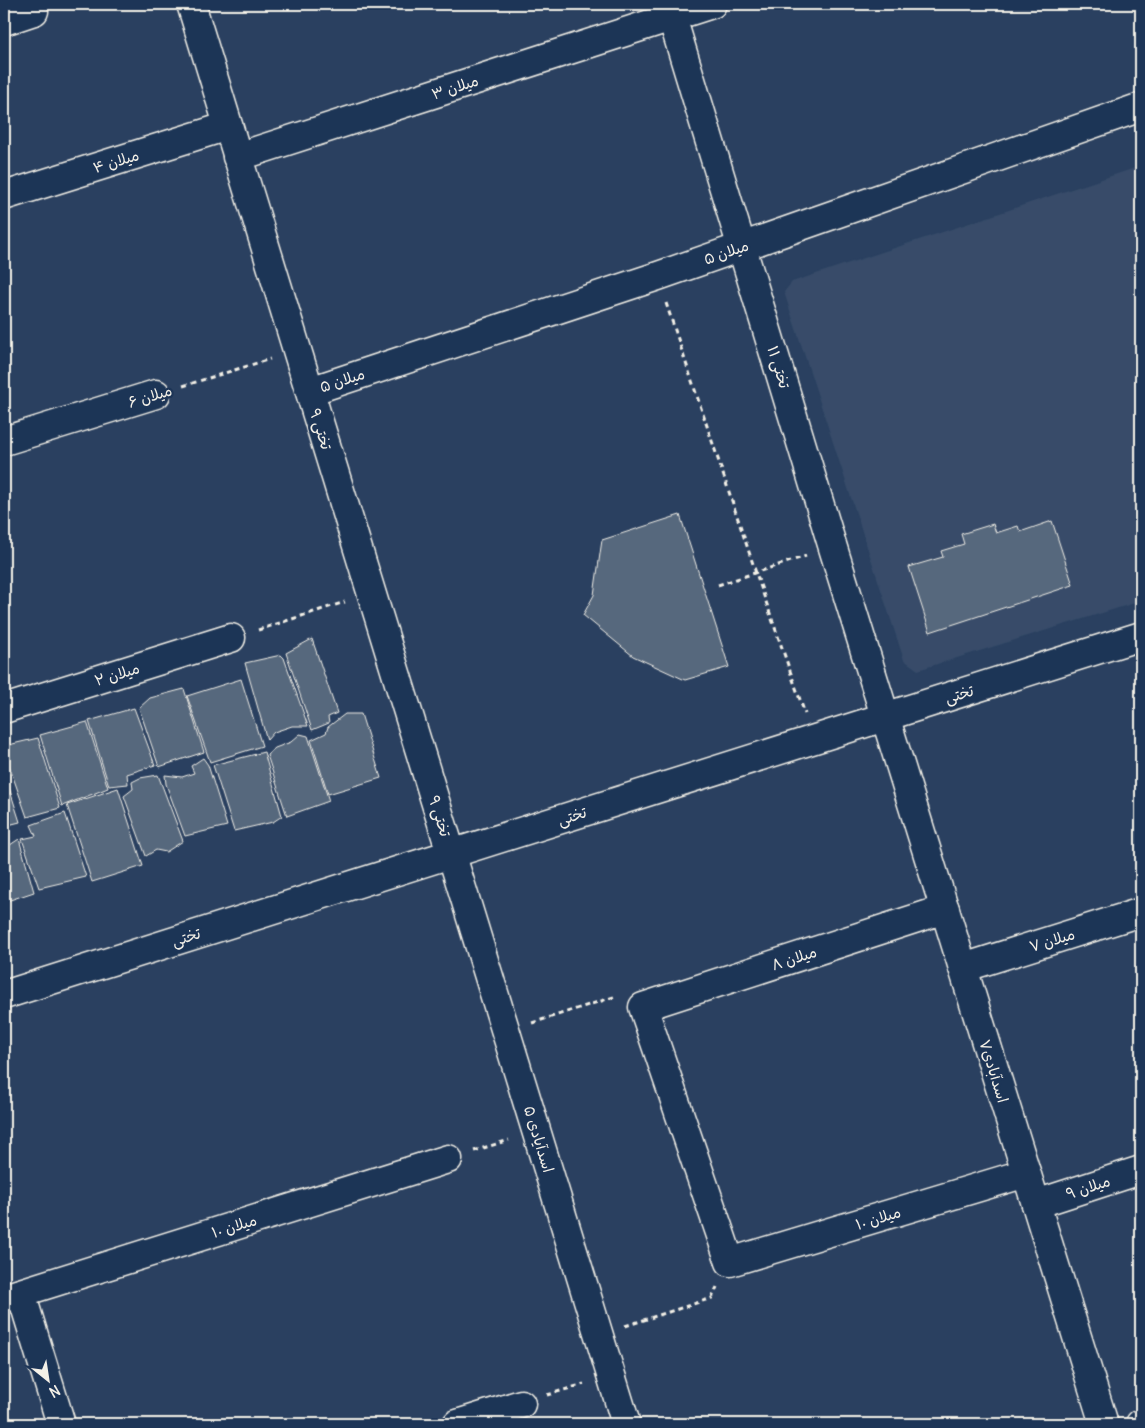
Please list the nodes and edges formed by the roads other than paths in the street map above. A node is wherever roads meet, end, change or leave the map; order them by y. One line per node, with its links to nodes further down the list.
1 (192, 4): 7 (street, تختی ۹)
2 (712, 4): 3 (street)
3 (671, 10): 8 (street, میلان ۳); 10 (street, تختی ۱۱)
4 (34, 11): 5 (street)
5 (4, 21)
6 (1141, 107): 10 (street, میلان ۵)
7 (228, 126): 8 (street, تختی ۹); 9 (street, میلان ۴)
8 (237, 157): 11 (street, تختی ۹)
9 (4, 196)
10 (742, 247): 11 (street, میلان ۵); 17 (street, تختی ۱۱)
11 (310, 391): 18 (street, تختی ۹)
12 (156, 394): 13 (street, میلان ۶)
13 (4, 441)
14 (1141, 636): 17 (street, تختی)
15 (231, 638): 16 (street, میلان ۲)
16 (4, 709)
17 (885, 717): 18 (street, تختی); 19 (street, اسدآبادی۷)
18 (452, 854): 22 (street, تختی); 32 (street, اسدآیادی ۵)
19 (945, 909): 21 (street, اسدآبادی۷); 27 (street, میلان ۸)
20 (1141, 912): 21 (street, میلان ۷)
21 (963, 968): 25 (street, اسدآبادی۷)
22 (4, 995)
23 (448, 1159): 28 (street, میلان ۱۰)
24 (1141, 1170): 26 (street, میلان ۹)
25 (1026, 1173): 26 (street, اسدآبادی۷); 27 (street, میلان ۱۰)
26 (1036, 1204): 33 (street, اسدآبادی۷)
27 (730, 1262)
28 (12, 1295): 30 (street)
29 (521, 1404): 31 (street)
30 (62, 1424)
31 (457, 1424)
32 (626, 1424)
33 (1104, 1424)

